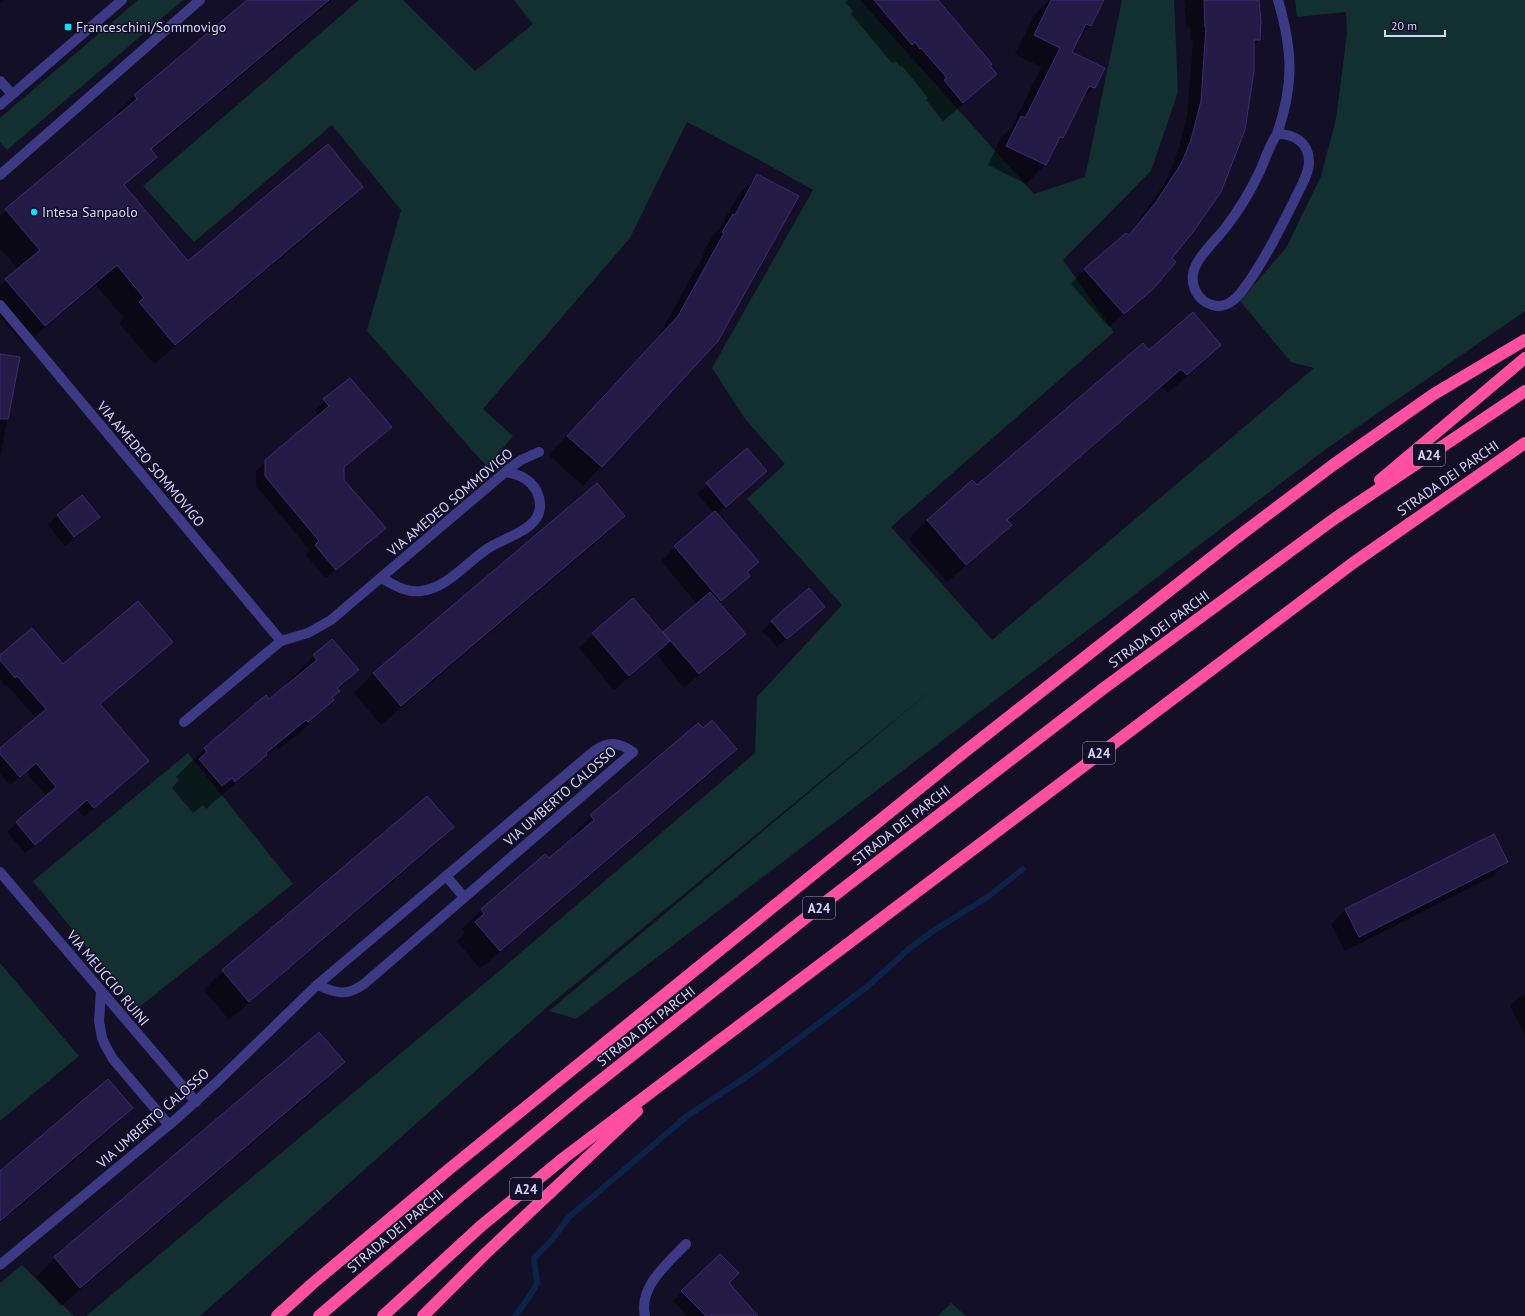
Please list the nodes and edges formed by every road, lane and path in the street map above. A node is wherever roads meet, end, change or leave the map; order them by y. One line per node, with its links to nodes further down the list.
1 (122, 0): 5 (street)
2 (200, 0): 8 (street)
3 (1278, 0): 7 (street)
4 (0, 81): 5 (street)
5 (12, 94): 6 (street)
6 (0, 105)
7 (1277, 134): 7 (street)
8 (1, 170)
9 (0, 305): 18 (street, VIA AMEDEO SOMMOVIGO)
10 (1525, 340): 30 (highway)
11 (1525, 358): 16 (highway)
12 (1525, 391): 16 (highway, STRADA DEI PARCHI / A24)
13 (1525, 443): 25 (highway, STRADA DEI PARCHI / A24)
14 (540, 452): 15 (street, VIA AMEDEO SOMMOVIGO)
15 (506, 472): 17 (street, VIA AMEDEO SOMMOVIGO); 17 (street)
16 (1334, 519): 31 (highway, STRADA DEI PARCHI / A24)
17 (382, 578): 18 (street, VIA AMEDEO SOMMOVIGO)
18 (281, 641): 19 (street, VIA AMEDEO SOMMOVIGO)
19 (184, 722)
20 (0, 872): 24 (street, VIA MEUCCIO RUINI)
21 (446, 876): 22 (street); 22 (street, VIA UMBERTO CALOSSO); 23 (street, VIA UMBERTO CALOSSO)
22 (464, 897): 23 (street, VIA UMBERTO CALOSSO)
23 (317, 985): 26 (street, VIA UMBERTO CALOSSO)
24 (101, 991): 26 (street, VIA MEUCCIO RUINI); 27 (street)
25 (679, 1072): 32 (highway, STRADA DEI PARCHI / A24); 33 (highway)
26 (196, 1102): 27 (street, VIA UMBERTO CALOSSO)
27 (169, 1125): 29 (street, VIA UMBERTO CALOSSO)
28 (686, 1244): 34 (street)
29 (0, 1265)
30 (277, 1316)
31 (319, 1316)
32 (383, 1316)
33 (423, 1316)
34 (645, 1316)

